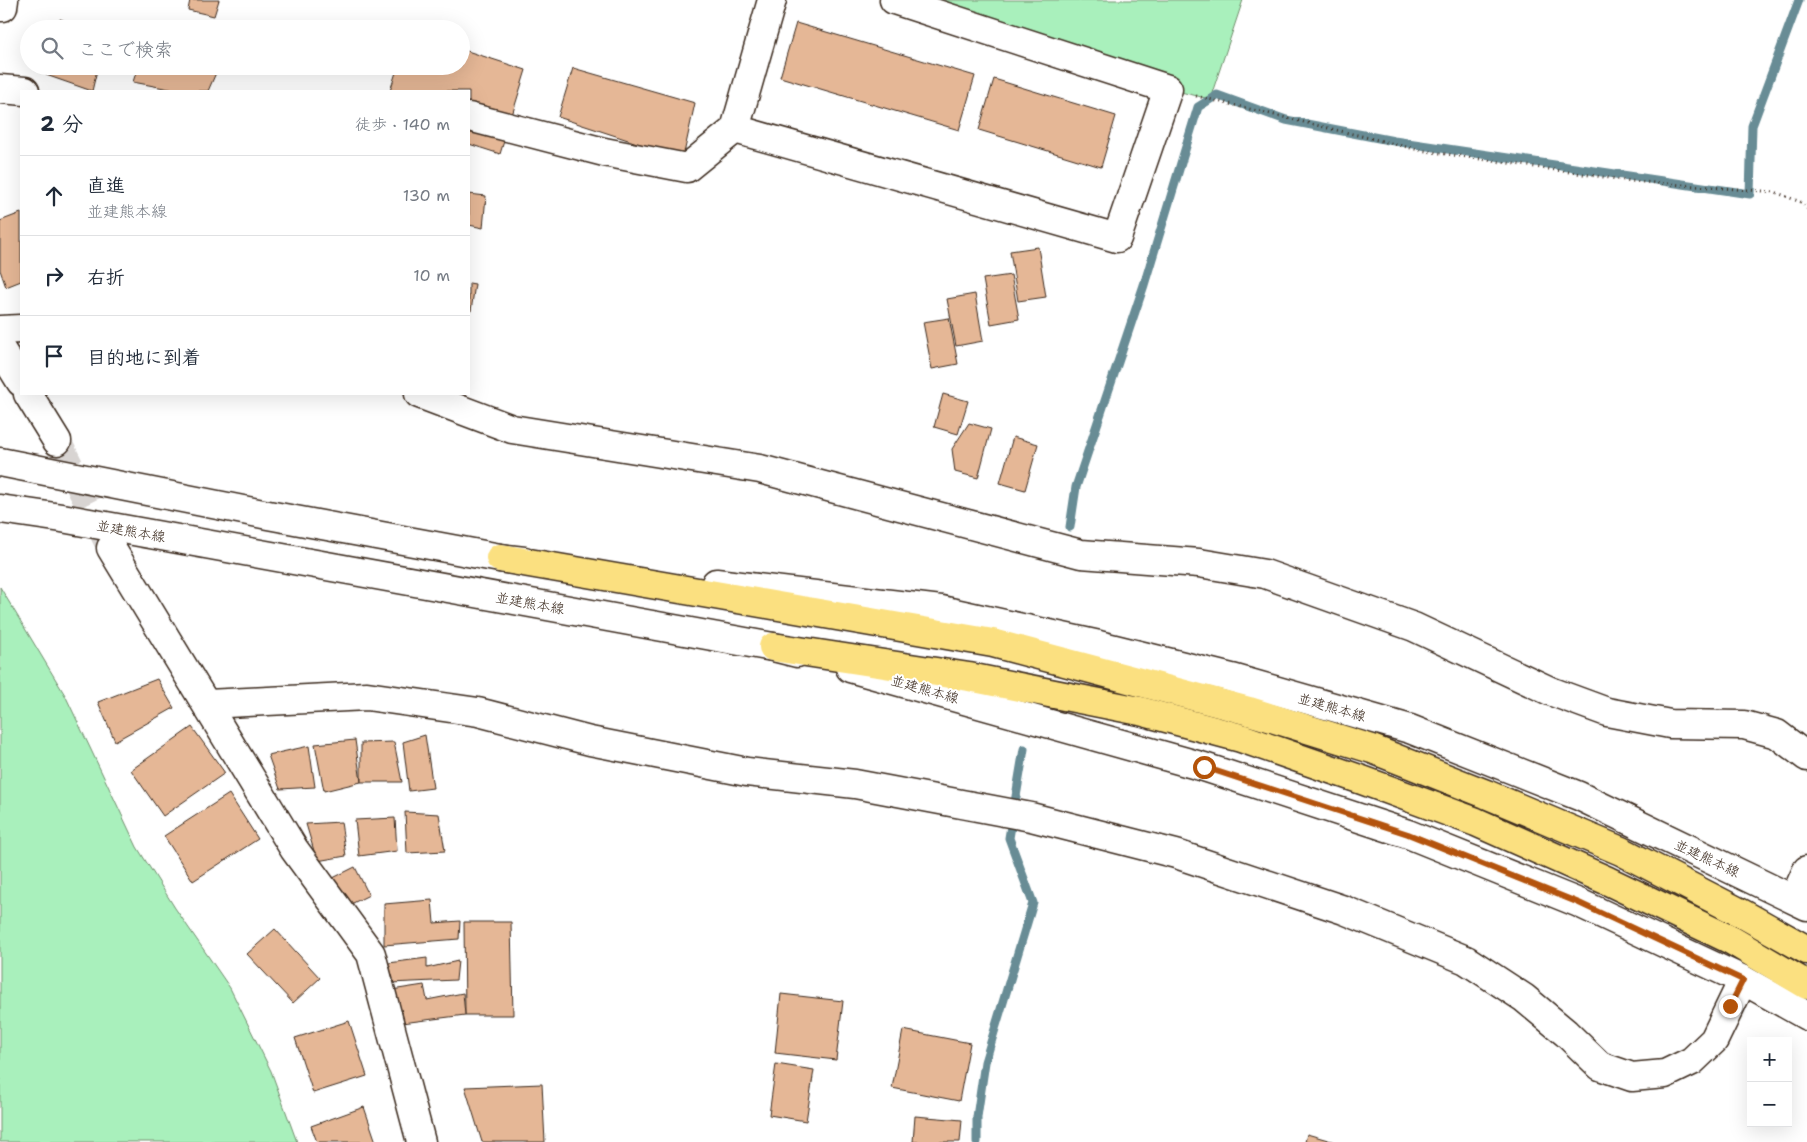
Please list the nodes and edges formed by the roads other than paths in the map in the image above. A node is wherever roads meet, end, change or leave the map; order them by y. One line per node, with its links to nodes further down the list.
1 (4, 0): 4 (street)
2 (772, 0): 8 (street)
3 (894, 0): 8 (street)
4 (0, 7)
5 (0, 89): 6 (street)
6 (20, 91)
7 (470, 117): 8 (street)
8 (735, 129)
9 (20, 329): 10 (street)
10 (0, 330)
11 (0, 348): 12 (street)
12 (20, 380)
13 (29, 395): 15 (street)
14 (422, 395): 22 (street)
15 (57, 441)
16 (0, 462): 19 (street, 並建熊本線)
17 (0, 509): 20 (street, 並建熊本線)
18 (111, 548): 21 (street)
19 (500, 558): 24 (street, 並建熊本線); 25 (highway)
20 (773, 647): 26 (street, 並建熊本線); 27 (highway)
21 (207, 704): 26 (street); 29 (street)
22 (1807, 757)
23 (1807, 870): 24 (street)
24 (1800, 903)
25 (1807, 950)
26 (1743, 980): 28 (street, 並建熊本線)
27 (1807, 985)
28 (1807, 1016)
29 (422, 1142)

